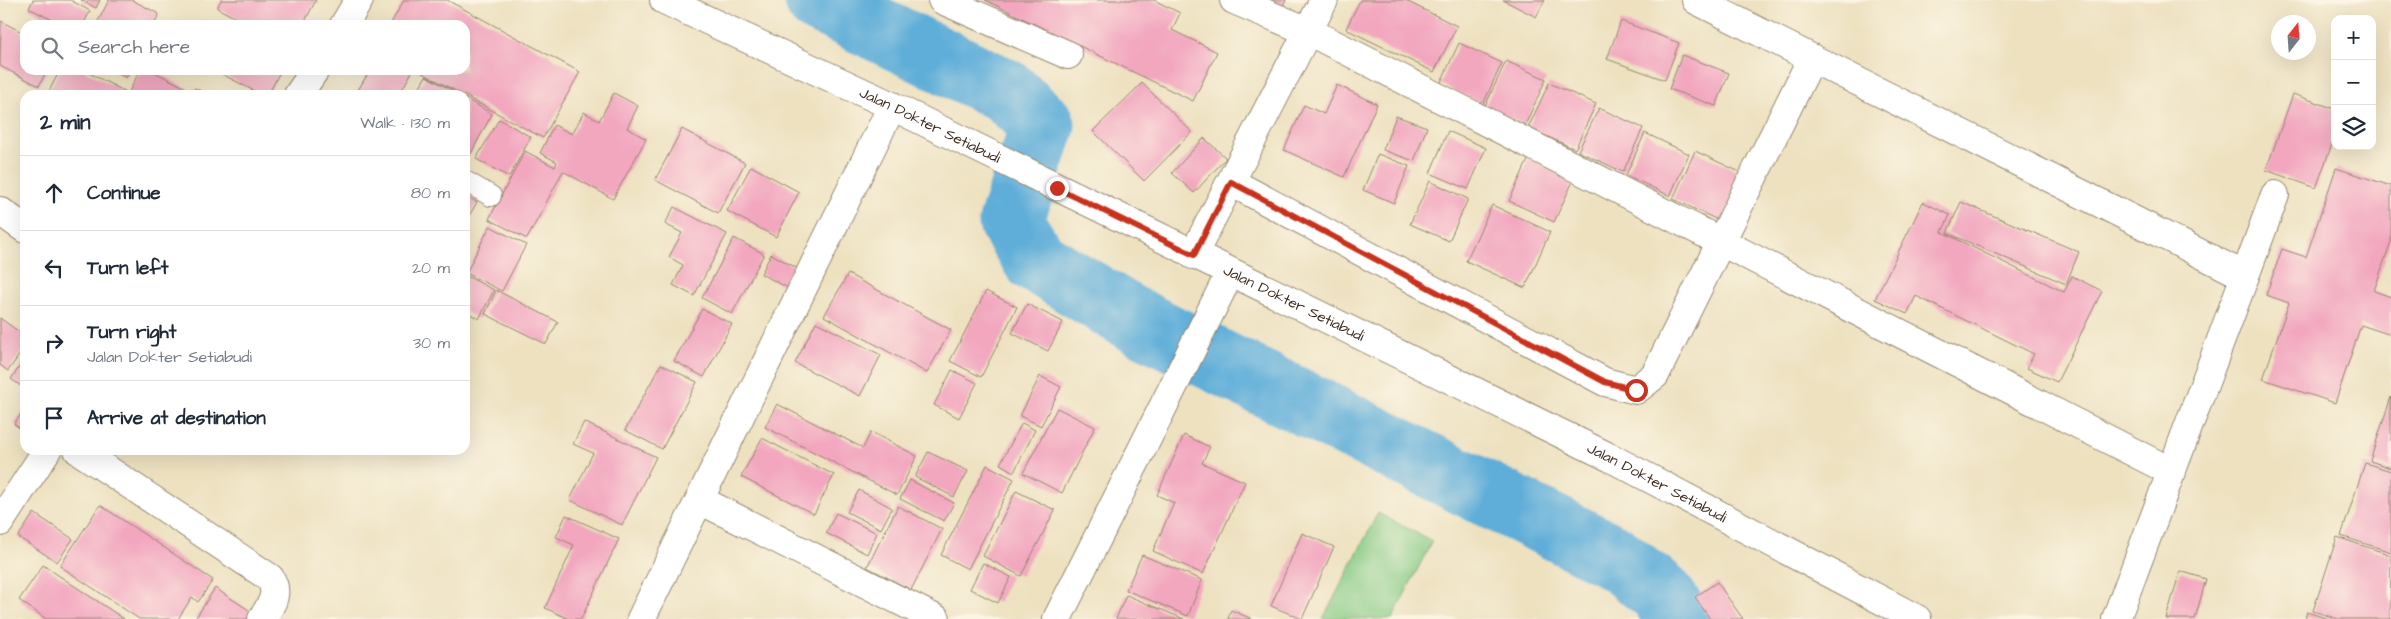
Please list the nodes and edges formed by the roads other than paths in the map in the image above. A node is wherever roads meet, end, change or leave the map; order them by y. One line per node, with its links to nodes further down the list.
1 (359, 0): 7 (street)
2 (664, 0): 11 (street, Jalan Dokter Setiabudi)
3 (942, 0): 9 (street)
4 (1234, 0): 8 (street)
5 (1324, 0): 8 (street)
6 (1696, 0): 10 (street)
7 (347, 20)
8 (1310, 32): 12 (street); 18 (street)
9 (1068, 54)
10 (1812, 58): 18 (street); 21 (street)
11 (892, 106): 19 (street, Jalan Dokter Setiabudi); 25 (street)
12 (1231, 182): 18 (street); 19 (street)
13 (470, 184): 15 (lane)
14 (2276, 194): 21 (street)
15 (491, 196)
16 (0, 211): 17 (street)
17 (20, 225)
18 (1720, 242): 24 (street)
19 (1194, 255): 20 (street, Jalan Dokter Setiabudi)
20 (1230, 273): 30 (street); 31 (street, Jalan Dokter Setiabudi)
21 (2245, 276): 24 (street)
22 (44, 455): 26 (street)
23 (86, 455): 27 (street)
24 (2172, 472): 32 (street)
25 (700, 500): 28 (street); 29 (street)
26 (0, 522)
27 (262, 619)
28 (641, 619)
29 (936, 619)
30 (1057, 619)
31 (1917, 619)
32 (2116, 619)

